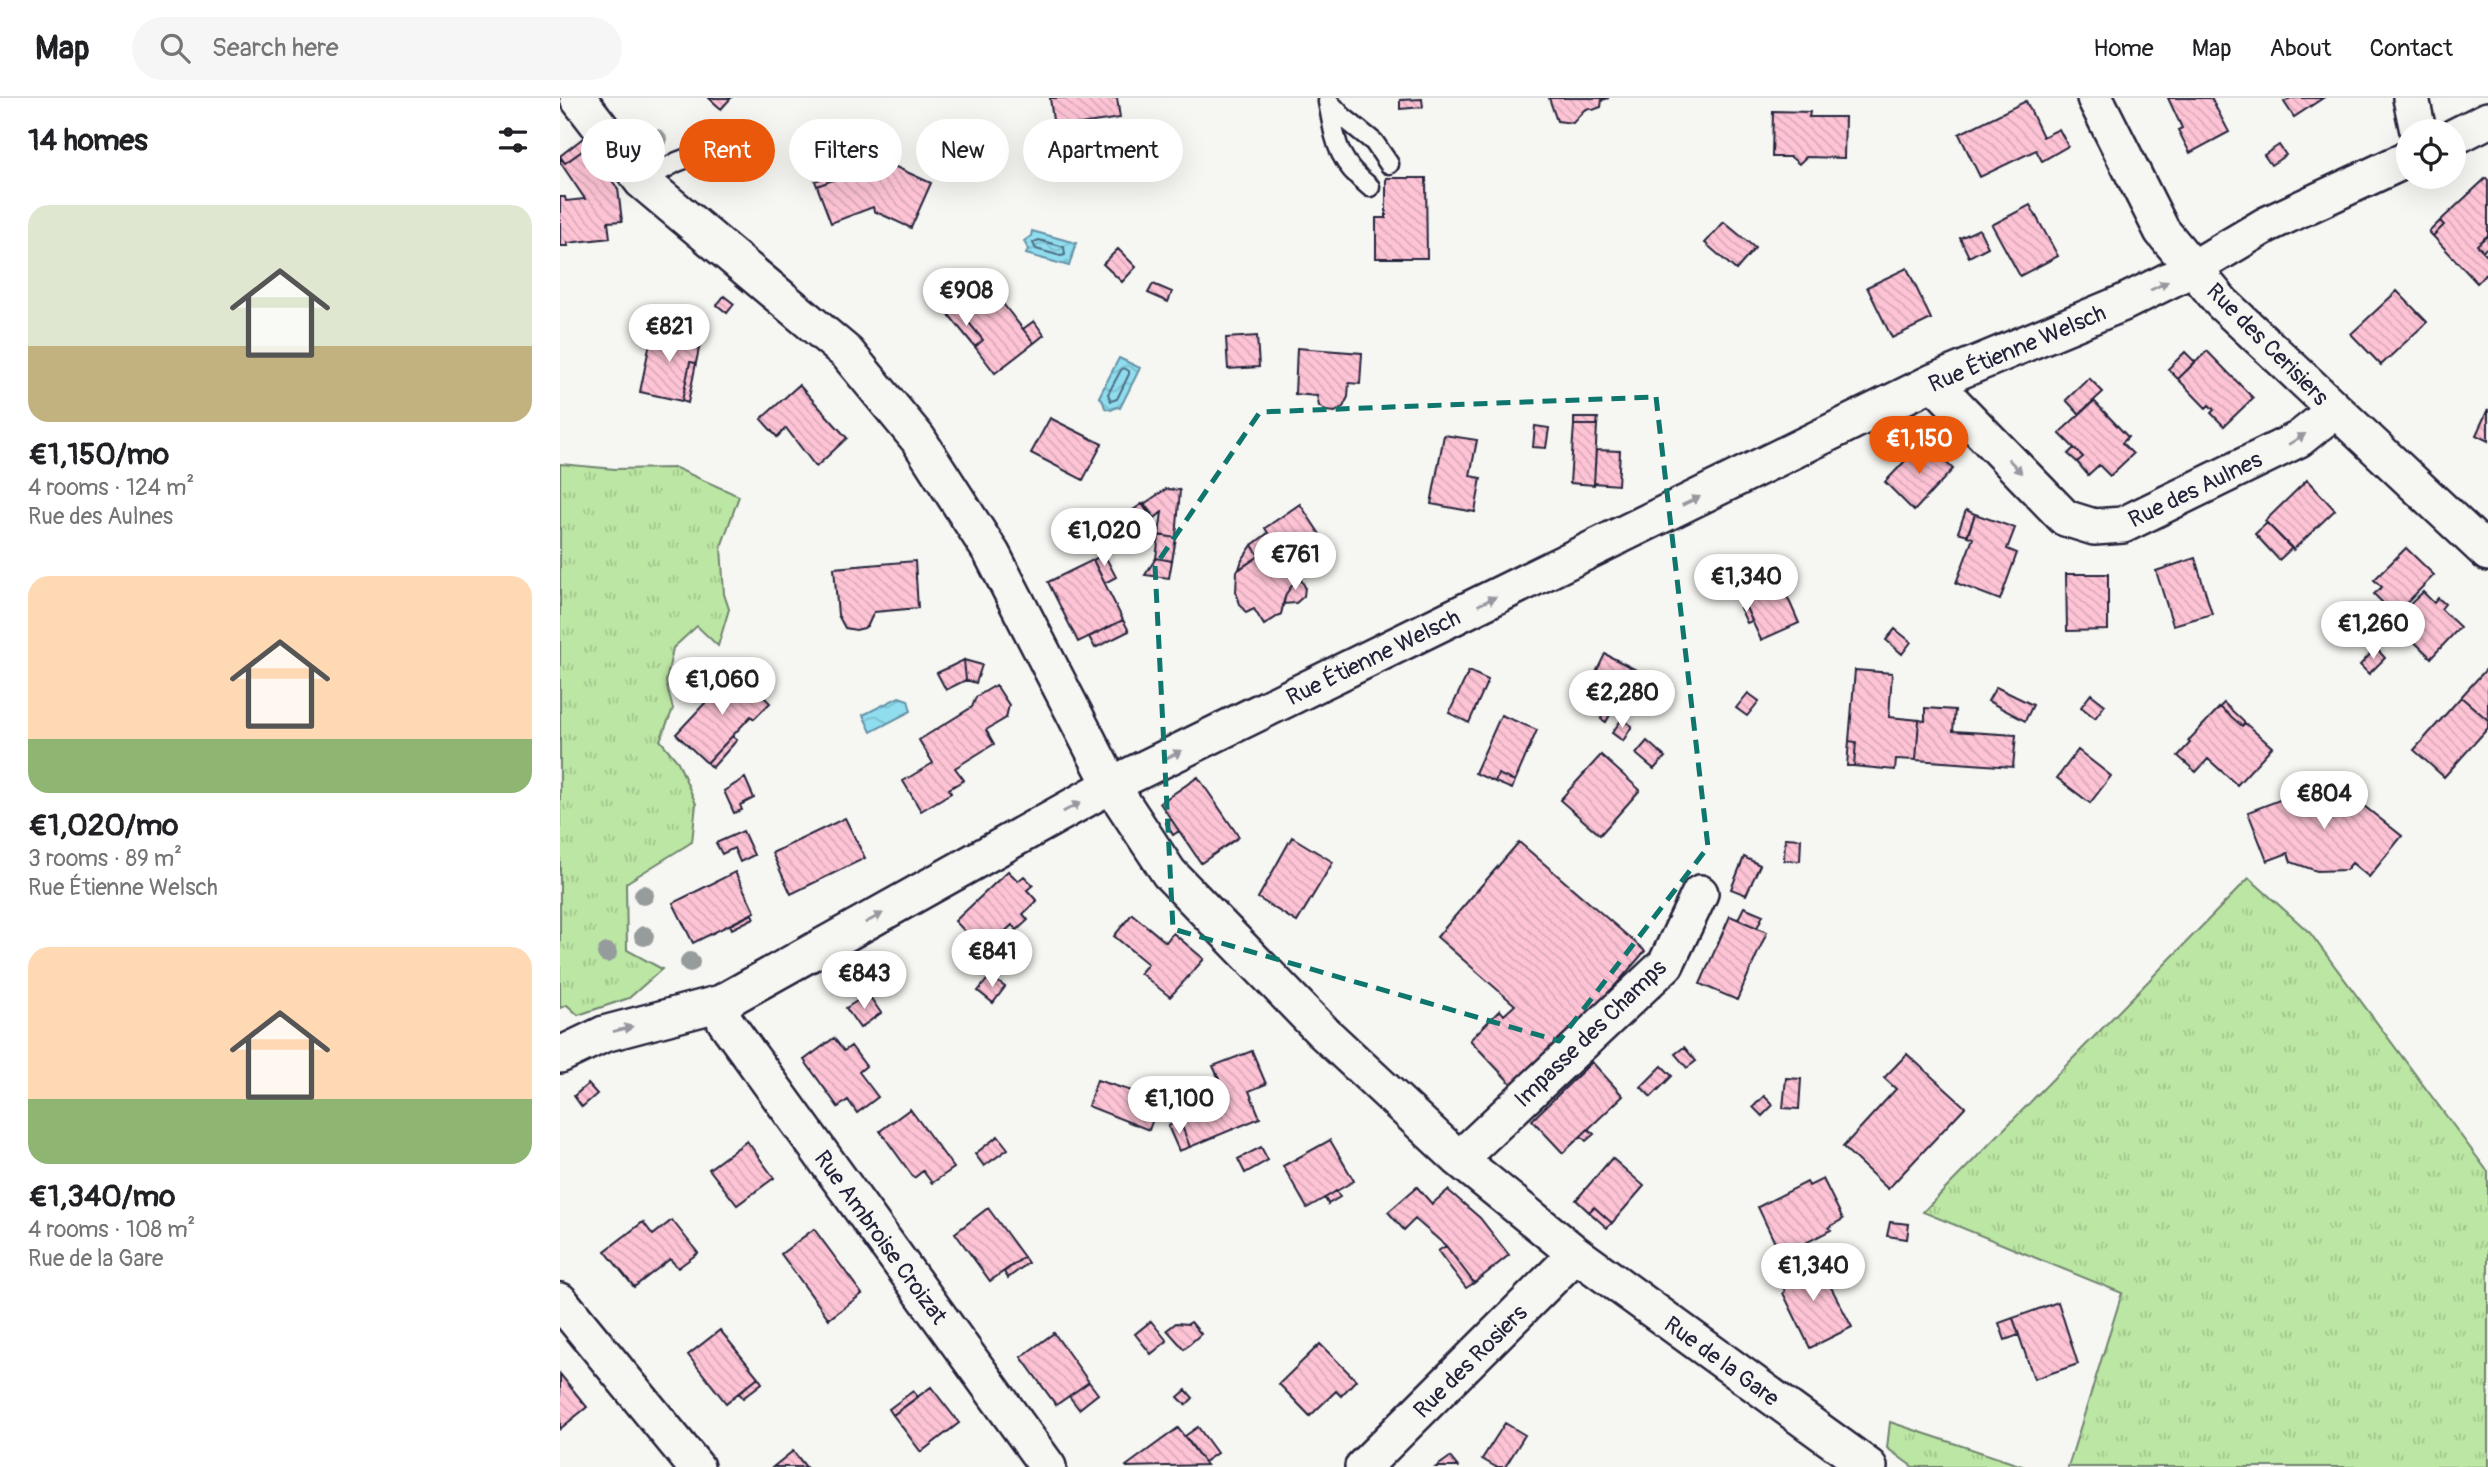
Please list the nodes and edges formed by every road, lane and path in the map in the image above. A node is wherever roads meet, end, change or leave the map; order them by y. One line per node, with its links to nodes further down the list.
1 (578, 98): 5 (street, Rue de la Gare)
2 (2095, 98): 13 (street, Rue des Cerisiers)
3 (2411, 98): 6 (street)
4 (1327, 100): 9 (lane); 12 (lane)
5 (594, 119)
6 (2415, 119)
7 (2488, 120): 8 (street)
8 (2466, 131)
9 (1389, 164)
10 (2396, 165): 13 (street, Rue Étienne Welsch)
11 (643, 182): 17 (street, Rue de la Gare)
12 (1370, 187)
13 (2194, 268): 14 (street, Rue Étienne Welsch, one-way to 13); 15 (street, Rue des Cerisiers)
14 (1933, 382): 15 (street, Rue des Aulnes, one-way to 15); 17 (street, Rue Étienne Welsch, one-way to 14)
15 (2334, 411): 16 (street, Rue des Cerisiers)
16 (2488, 553)
17 (1111, 785): 19 (street, Rue Étienne Welsch, one-way to 17); 21 (street, Rue de la Gare)
18 (1700, 893): 21 (street, Impasse des Champs)
19 (721, 1003): 20 (street, Rue Étienne Welsch, one-way to 19); 25 (street, Rue Ambroise Croizat)
20 (560, 1055)
21 (1459, 1159): 22 (street, Rue de la Gare)
22 (1576, 1254): 26 (street, Rue des Rosiers); 27 (street, Rue de la Gare)
23 (560, 1301): 24 (street)
24 (696, 1467)
25 (1048, 1467)
26 (1363, 1467)
27 (1869, 1467)

